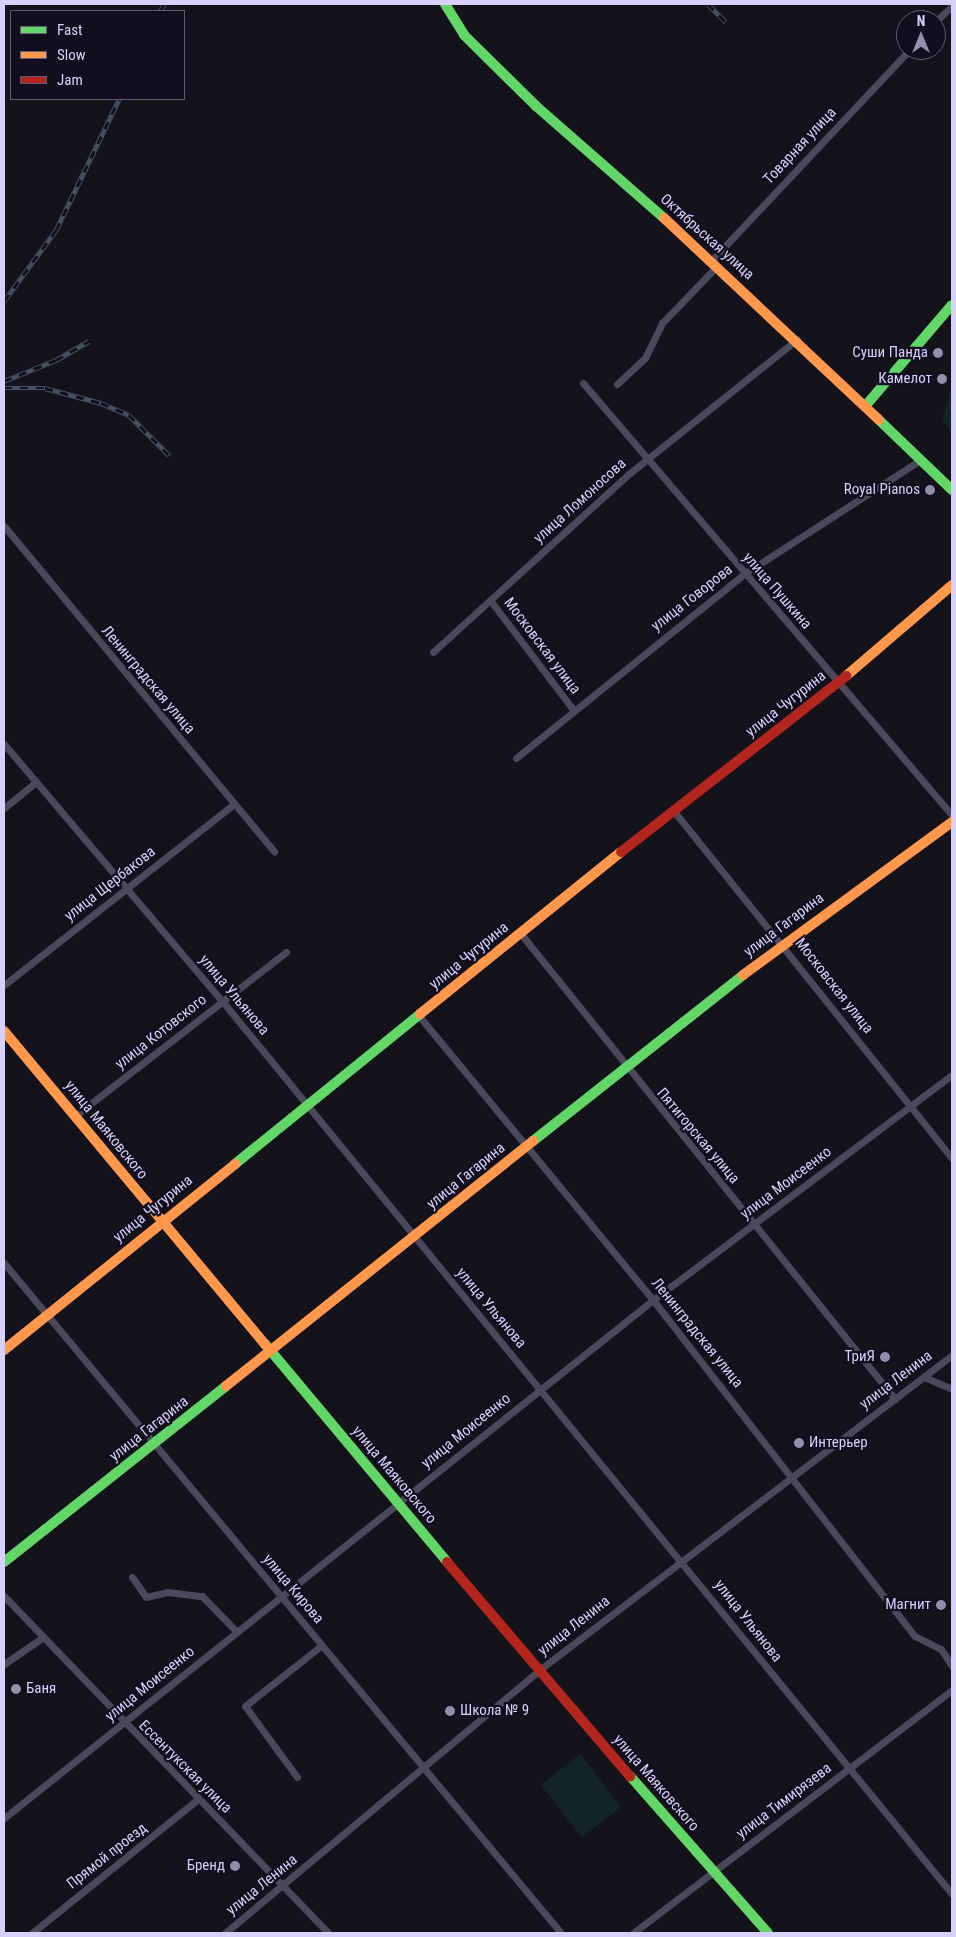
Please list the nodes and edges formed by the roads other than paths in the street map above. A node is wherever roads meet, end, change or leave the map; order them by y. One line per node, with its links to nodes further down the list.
1 (445, 4): 3 (street, Октябрьская улица)
2 (900, 60): 3 (street, Товарная улица)
3 (714, 263): 5 (street, Октябрьская улица); 7 (street, Товарная улица)
4 (952, 305): 8 (street)
5 (797, 339): 8 (street, Октябрьская улица); 10 (street, улица Ломоносова)
6 (583, 383): 10 (street, улица Пушкина)
7 (617, 384)
8 (867, 404): 9 (street, Октябрьская улица)
9 (922, 459): 11 (street, Октябрьская улица); 13 (street, улица Говорова)
10 (648, 461): 13 (street, улица Пушкина); 15 (street, улица Ломоносова)
11 (952, 490)
12 (4, 526): 22 (street, Ленинградская улица)
13 (744, 574): 17 (street, улица Пушкина); 18 (street, улица Говорова)
14 (952, 585): 17 (street, улица Чугурина)
15 (490, 600): 16 (street, улица Ломоносова); 18 (street, Московская улица)
16 (432, 652)
17 (838, 682): 24 (street, улица Чугурина); 25 (street, улица Пушкина)
18 (572, 708): 20 (street, улица Говорова)
19 (4, 744): 21 (street, улица Ульянова)
20 (516, 758)
21 (36, 782): 23 (street); 28 (street, улица Ульянова)
22 (234, 804): 27 (street, Ленинградская улица); 28 (street, улица Щербакова)
23 (4, 808)
24 (673, 810): 29 (street, улица Чугурина); 30 (street, Московская улица)
25 (952, 815)
26 (952, 822): 30 (street, улица Гагарина)
27 (274, 851)
28 (126, 889): 32 (street, улица Щербакова); 33 (street, улица Ульянова)
29 (521, 934): 34 (street, улица Чугурина); 36 (street, Пятигорская улица)
30 (782, 943): 36 (street, улица Гагарина); 39 (street, Московская улица)
31 (286, 952): 33 (street, улица Котовского)
32 (4, 985)
33 (223, 1002): 38 (street, улица Ульянова); 40 (street, улица Котовского)
34 (419, 1016): 38 (street, улица Чугурина); 41 (street, Ленинградская улица)
35 (4, 1031): 40 (street, улица Маяковского)
36 (625, 1068): 41 (street, улица Гагарина); 44 (street, Пятигорская улица)
37 (952, 1074): 39 (street, улица Моисеенко)
38 (305, 1104): 43 (street, улица Чугурина); 45 (street, улица Ульянова)
39 (911, 1105): 42 (street, Московская улица); 44 (street, улица Моисеенко)
40 (76, 1115): 43 (street, улица Маяковского)
41 (527, 1146): 45 (street, улица Гагарина); 47 (street, Ленинградская улица)
42 (952, 1158)
43 (160, 1222): 48 (street, улица Чугурина); 50 (street, улица Маяковского)
44 (754, 1224): 47 (street, улица Моисеенко); 55 (street, Пятигорская улица)
45 (414, 1236): 50 (street, улица Гагарина); 53 (street, улица Ульянова)
46 (4, 1263): 48 (street, улица Кирова)
47 (653, 1300): 53 (street, улица Моисеенко); 57 (street, Ленинградская улица)
48 (47, 1314): 49 (street, улица Чугурина); 56 (street, улица Кирова)
49 (4, 1350)
50 (271, 1352): 56 (street, улица Гагарина); 58 (street, улица Маяковского)
51 (952, 1355): 52 (street, улица Ленина)
52 (924, 1377): 54 (street); 55 (street, улица Ленина)
53 (541, 1389): 58 (street, улица Моисеенко); 59 (street, улица Ульянова)
54 (952, 1389)
55 (895, 1399): 57 (street, улица Ленина)
56 (155, 1443): 60 (street, улица Гагарина); 63 (street, улица Кирова)
57 (793, 1476): 59 (street, улица Ленина); 68 (street, Ленинградская улица)
58 (398, 1504): 63 (street, улица Моисеенко); 69 (street, улица Маяковского)
59 (682, 1560): 69 (street, улица Ленина); 73 (street, улица Ульянова)
60 (4, 1562)
61 (132, 1577): 64 (street)
62 (4, 1596): 65 (street, Ессентукская улица)
63 (282, 1596): 64 (street, улица Моисеенко); 66 (street, улица Кирова)
64 (237, 1632): 71 (street, улица Моисеенко)
65 (42, 1638): 67 (street); 71 (street, Ессентукская улица)
66 (322, 1645): 72 (street, улица Кирова); 74 (street)
67 (4, 1664)
68 (952, 1666)
69 (538, 1671): 72 (street, улица Ленина); 77 (street, улица Маяковского)
70 (952, 1690): 73 (street, улица Тимирязева)
71 (122, 1724): 75 (street, Ессентукская улица); 76 (street, улица Моисеенко)
72 (424, 1768): 78 (street, улица Ленина); 83 (street, улица Кирова)
73 (848, 1769): 77 (street, улица Тимирязева); 79 (street, улица Ульянова)
74 (297, 1777)
75 (198, 1800): 78 (street, Ессентукская улица); 80 (street, Прямой проезд)
76 (4, 1818)
77 (713, 1872): 84 (street, улица Тимирязева); 85 (street, улица Маяковского)
78 (284, 1886): 81 (street, улица Ленина); 82 (street, Ессентукская улица)
79 (952, 1894)
80 (32, 1933)
81 (225, 1933)
82 (328, 1933)
83 (561, 1933)
84 (633, 1933)
85 (768, 1933)

